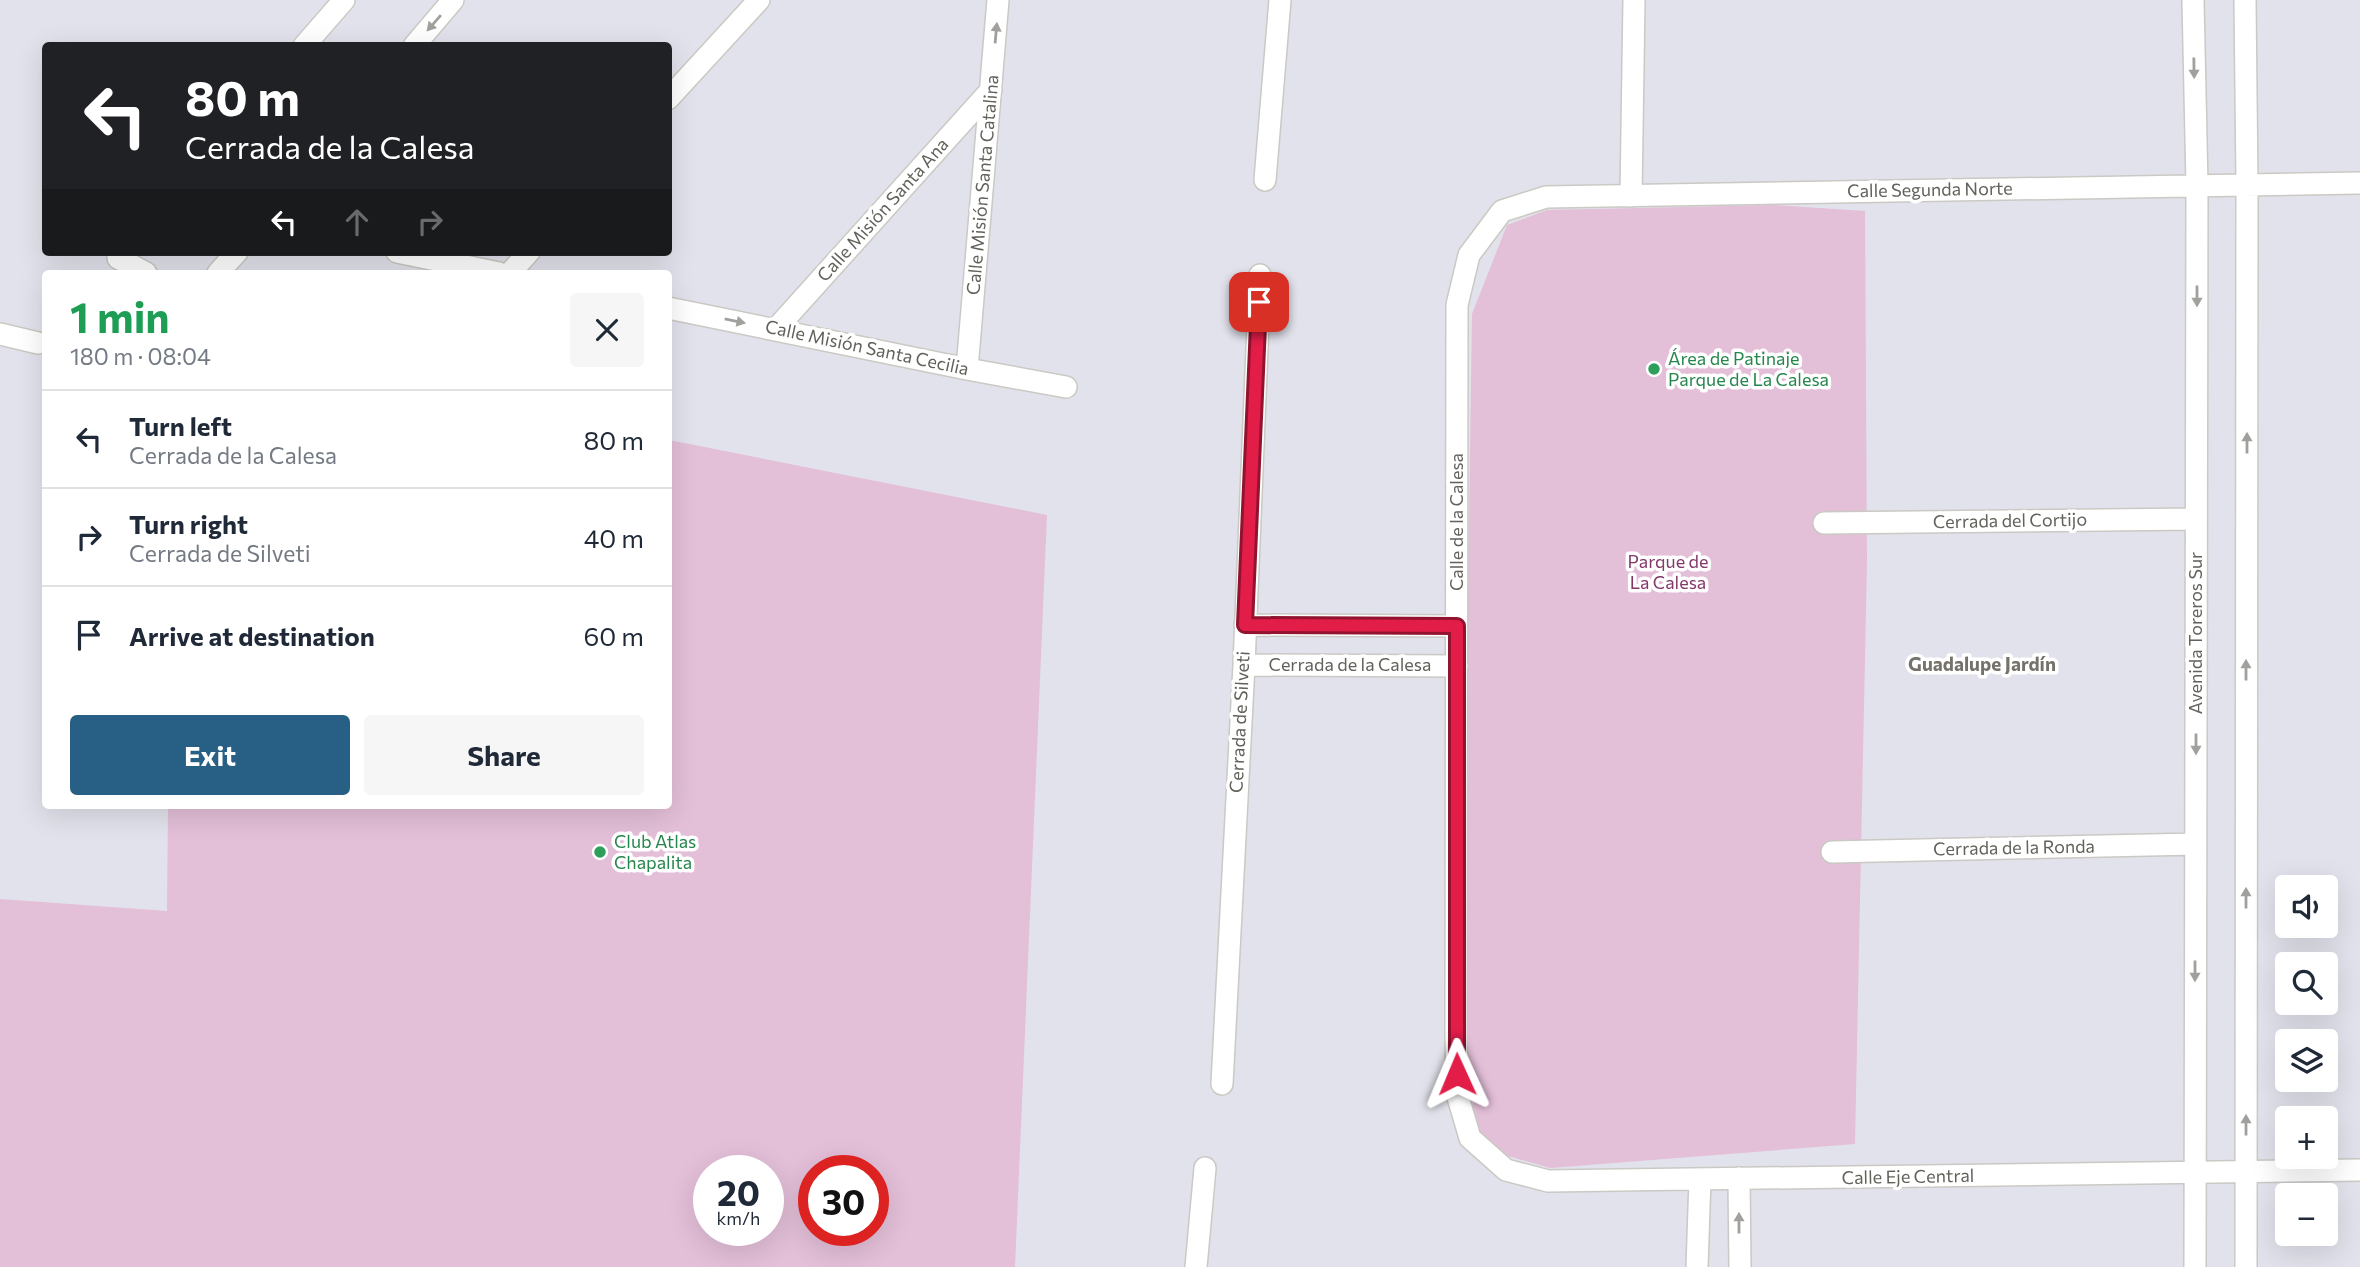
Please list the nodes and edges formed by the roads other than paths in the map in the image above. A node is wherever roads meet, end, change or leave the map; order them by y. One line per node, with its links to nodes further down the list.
1 (344, 0): 9 (street)
2 (453, 0): 10 (street, one-way to 10)
3 (759, 0): 12 (street)
4 (998, 0): 11 (street, Calle Misión Santa Catalina, one-way to 4)
5 (1280, 0): 13 (street)
6 (1634, 0): 17 (street)
7 (2193, 0): 16 (street, Avenida Toreros Sur, one-way to 16)
8 (2245, 0): 15 (street)
9 (307, 42)
10 (417, 42)
11 (991, 90): 29 (street, Calle Misión Santa Ana); 32 (street, Calle Misión Santa Catalina)
12 (672, 95)
13 (1265, 180)
14 (2360, 183): 15 (street, Calle Segunda Norte)
15 (2247, 184): 16 (street, Calle Segunda Norte); 47 (street, one-way to 15)
16 (2197, 185): 17 (street, Calle Segunda Norte); 34 (street, Avenida Toreros Sur, one-way to 34)
17 (1631, 197): 18 (street, Calle Segunda Norte)
18 (1502, 211): 37 (street, Calle de la Calesa)
19 (120, 256): 23 (street)
20 (233, 256): 24 (street)
21 (416, 256): 25 (street)
22 (525, 256): 26 (street)
23 (140, 270)
24 (221, 270)
25 (484, 270)
26 (513, 270)
27 (1260, 275): 36 (street, Cerrada de Silveti)
28 (672, 309): 29 (street, Calle Misión Santa Cecilia, one-way to 29)
29 (775, 330): 32 (street, Calle Misión Santa Cecilia)
30 (0, 334): 31 (street)
31 (38, 343)
32 (967, 369): 33 (street, Calle Misión Santa Cecilia)
33 (1066, 387)
34 (2196, 519): 35 (street, Cerrada del Cortijo); 40 (street, Avenida Toreros Sur, one-way to 40)
35 (1824, 523)
36 (1245, 625): 37 (street); 38 (street, Cerrada de Silveti)
37 (1457, 626): 39 (street, Calle de la Calesa)
38 (1244, 665): 39 (street, Cerrada de la Calesa); 42 (street, Cerrada de Silveti)
39 (1457, 666): 43 (street, Calle de la Calesa)
40 (2196, 844): 41 (street, Cerrada de la Ronda); 46 (street, Avenida Toreros Sur, one-way to 46)
41 (1832, 852)
42 (1222, 1084)
43 (1471, 1138): 49 (street, Calle Eje Central)
44 (1205, 1168): 50 (street)
45 (2360, 1170): 47 (street, Calle Eje Central)
46 (2195, 1173): 47 (street, Calle Eje Central); 48 (street, Calle Eje Central); 53 (street, Avenida Toreros Sur)
47 (2246, 1173): 54 (street)
48 (1739, 1178): 49 (street, Calle Eje Central); 52 (street, one-way to 48)
49 (1700, 1179): 51 (street)
50 (1196, 1267)
51 (1697, 1267)
52 (1740, 1267)
53 (2196, 1267)
54 (2246, 1267)

